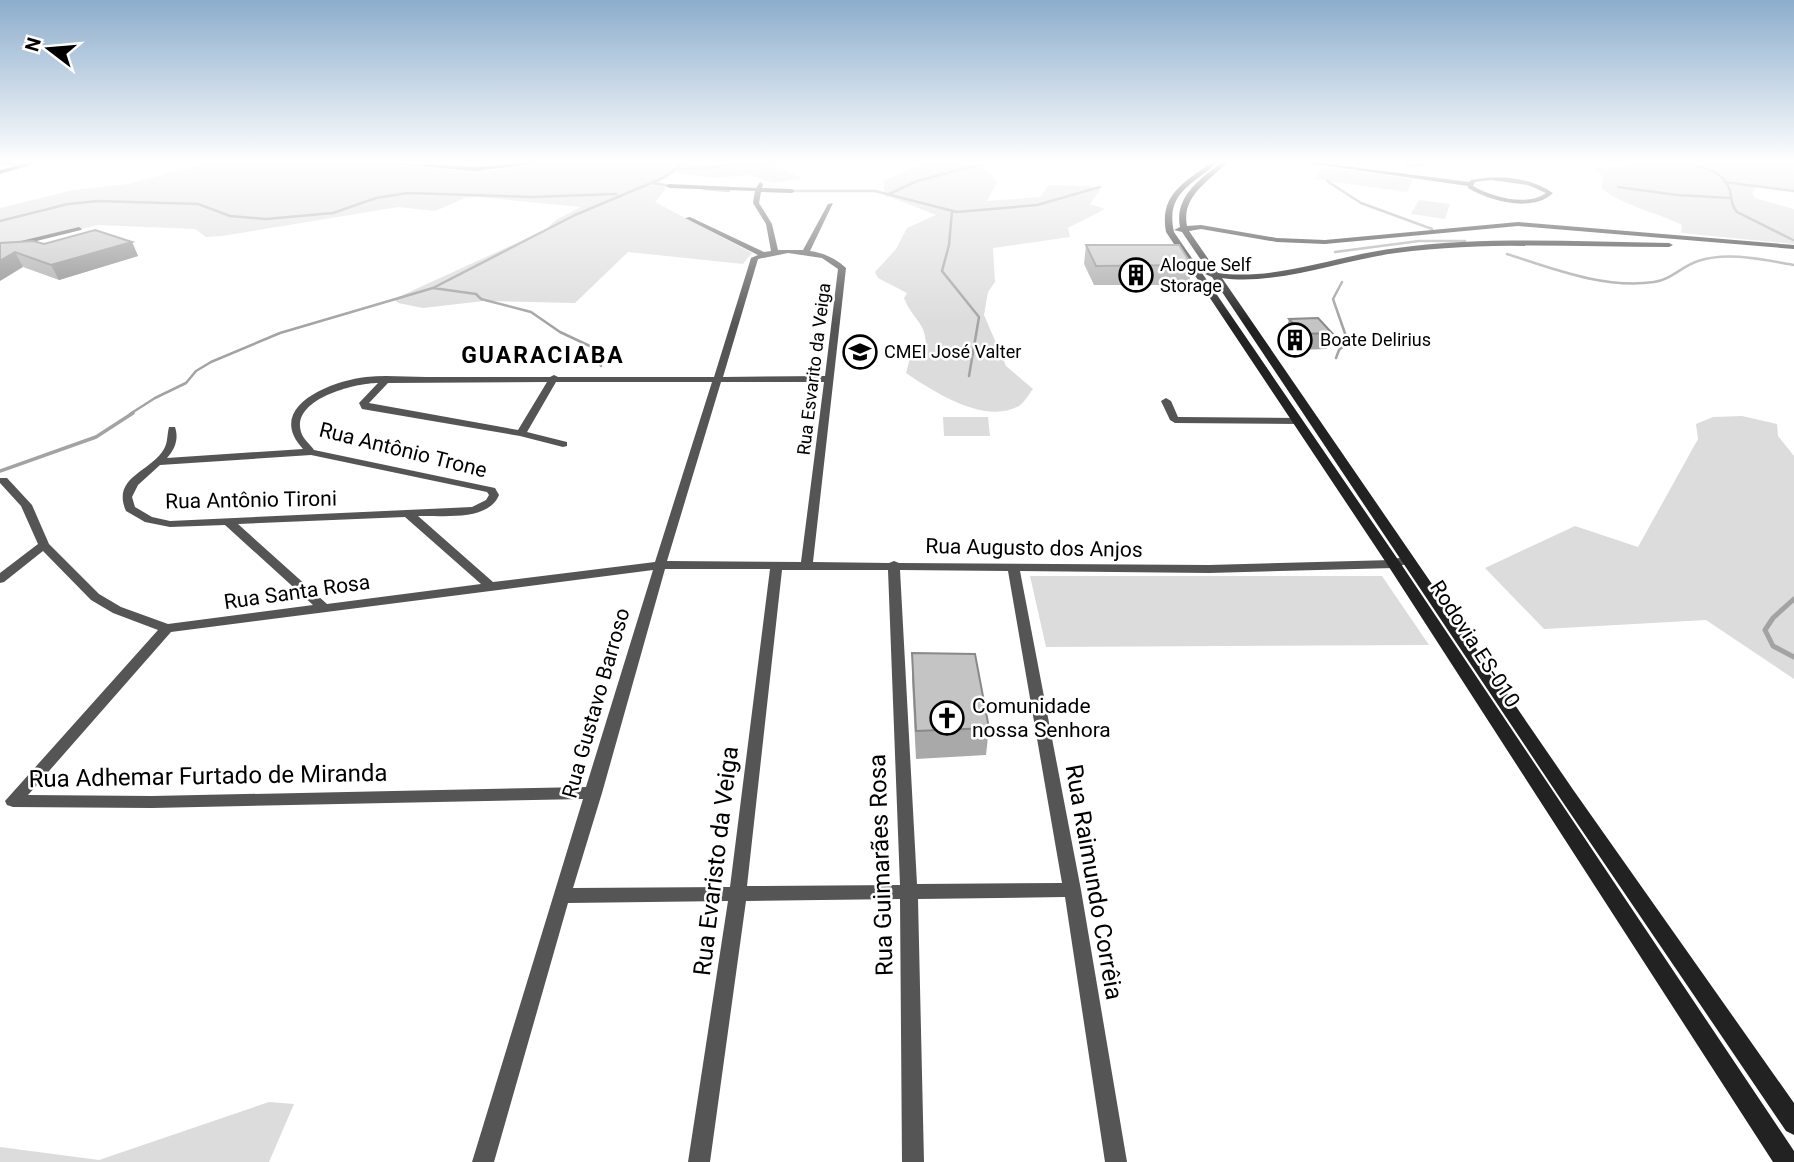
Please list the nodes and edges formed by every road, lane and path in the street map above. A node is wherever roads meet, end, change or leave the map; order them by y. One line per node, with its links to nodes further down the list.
1 (764, 216): 17 (street)
2 (825, 216): 18 (street)
3 (1166, 216): 12 (main road)
4 (1182, 216): 9 (main road)
5 (1194, 216): 11 (main road)
6 (688, 218): 20 (street)
7 (1470, 227): 10 (main road); 11 (main road); 14 (main road)
8 (79, 229): 16 (street)
9 (1184, 229): 11 (main road); 12 (main road); 23 (main road, Rodovia ES-010)
10 (1587, 229): 13 (main road); 15 (main road)
11 (1227, 231)
12 (1170, 232): 21 (main road, Rodovia ES-010)
13 (1594, 245): 14 (main road); 19 (main road)
14 (1504, 246): 22 (main road)
15 (1794, 247)
16 (0, 248)
17 (775, 253): 18 (street, Rua Esvarito da Veiga); 20 (street, Rua Esvarito da Veiga)
18 (805, 253): 27 (street, Rua Esvarito da Veiga)
19 (1794, 254)
20 (759, 256): 26 (street, Rua Gustavo Barroso)
21 (1195, 268): 23 (main road); 30 (main road, Rodovia ES-010)
22 (1277, 271): 23 (main road); 24 (main road)
23 (1215, 276): 24 (main road, Rodovia ES-010)
24 (1246, 323): 41 (main road, Rodovia ES-010)
25 (554, 378): 26 (street, Rua Antônio Trone); 28 (street, Rua Antônio Trone); 32 (street)
26 (718, 379): 27 (street, Rua Antônio Trone); 42 (street, Rua Gustavo Barroso)
27 (828, 379): 45 (street, Rua Esvarito da Veiga)
28 (385, 380): 32 (street); 34 (street, Rua Antônio Trone)
29 (1166, 401): 30 (street)
30 (1298, 421): 41 (main road, Rodovia ES-010)
31 (172, 429): 35 (street, Rua Antônio Tironi)
32 (520, 433): 33 (street)
33 (563, 444)
34 (311, 452): 35 (street); 37 (street, Rua Antônio Trone)
35 (160, 462): 39 (street, Rua Antônio Tironi)
36 (3, 480): 40 (street, Rua Santa Rosa)
37 (474, 510): 38 (street, Rua Antônio Tironi)
38 (409, 514): 39 (street, Rua Antônio Tironi); 48 (street)
39 (229, 522): 49 (street)
40 (44, 545): 47 (street); 50 (street, Rua Santa Rosa)
41 (1400, 562): 46 (street, Rua Augusto dos Anjos); 56 (main road, Rodovia ES-010); 61 (main road, Rodovia ES-010)
42 (660, 565): 43 (street, Rua Augusto dos Anjos); 48 (street, Rua Santa Rosa); 51 (street, Rua Gustavo Barroso)
43 (777, 565): 45 (street, Rua Augusto dos Anjos); 54 (street, Rua Evaristo da Veiga)
44 (894, 565): 45 (street, Rua Augusto dos Anjos); 46 (street, Rua Augusto dos Anjos); 53 (street, Rua Guimarães Rosa)
45 (807, 566)
46 (1014, 569): 52 (street, Rua Raimundo Corrêia)
47 (0, 579)
48 (489, 585): 49 (street, Rua Santa Rosa)
49 (324, 608): 50 (street, Rua Santa Rosa)
50 (167, 628): 51 (street, Rua Adhemar Furtado de Miranda)
51 (594, 793): 55 (street, Rua Gustavo Barroso)
52 (1072, 890): 53 (street); 60 (street, Rua Raimundo Corrêia)
53 (909, 892): 54 (street); 59 (street, Rua Guimarães Rosa)
54 (738, 894): 55 (street); 58 (street, Rua Evaristo da Veiga)
55 (563, 896): 57 (street, Rua Gustavo Barroso)
56 (1794, 1123)
57 (483, 1162)
58 (699, 1162)
59 (913, 1162)
60 (1116, 1162)
61 (1787, 1162)

